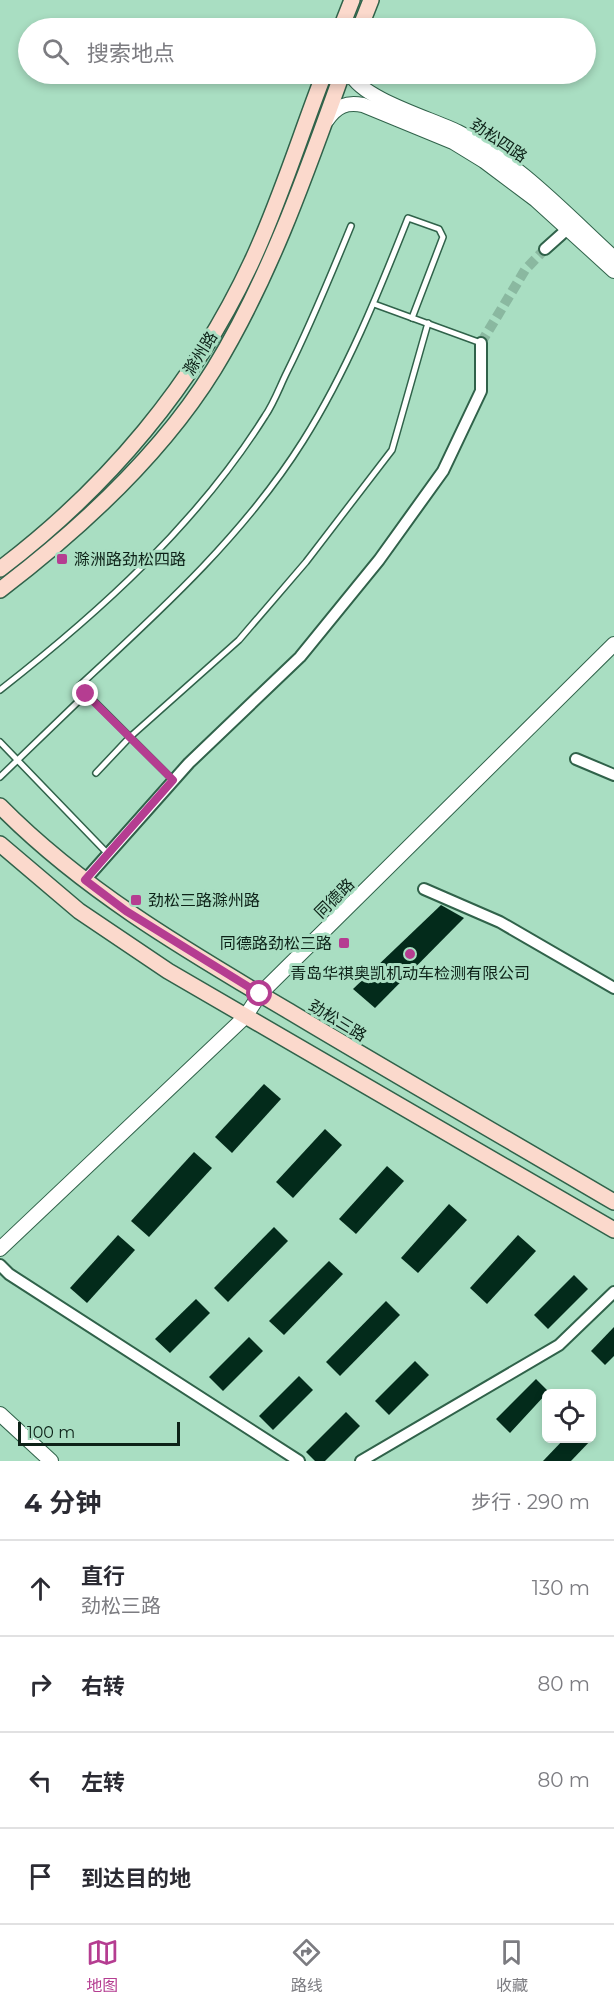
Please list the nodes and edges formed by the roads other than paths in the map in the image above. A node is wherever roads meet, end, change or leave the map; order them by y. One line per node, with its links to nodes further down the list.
1 (352, 0): 3 (main road)
2 (371, 0): 4 (main road)
3 (345, 18)
4 (364, 18)
5 (320, 84): 20 (main road, 滁州路)
6 (338, 84): 10 (main road, 滁州路)
7 (359, 84): 8 (street, 劲松四路)
8 (367, 91): 9 (street); 12 (street, 劲松四路)
9 (363, 105): 10 (street); 12 (street)
10 (324, 124): 21 (main road, 滁州路)
11 (351, 225): 23 (lane)
12 (572, 226): 13 (street); 14 (street, 劲松四路); 15 (street)
13 (545, 249)
14 (614, 258)
15 (614, 272)
16 (374, 304): 17 (lane); 17 (lane); 24 (lane)
17 (412, 318): 18 (lane)
18 (428, 323): 19 (lane); 25 (lane)
19 (481, 343): 32 (street)
20 (0, 569)
21 (0, 590)
22 (614, 644): 39 (street, 同德路)
23 (0, 690)
24 (86, 694): 25 (lane); 28 (lane)
25 (130, 737): 29 (lane); 32 (lane)
26 (0, 742): 28 (lane)
27 (576, 759): 30 (street)
28 (17, 760): 31 (lane); 35 (lane)
29 (96, 773)
30 (614, 775)
31 (0, 777)
32 (173, 780): 35 (street)
33 (0, 806): 36 (main road, 劲松三路)
34 (0, 844): 40 (main road)
35 (108, 854): 36 (street)
36 (85, 880): 39 (main road, 劲松三路)
37 (423, 889): 38 (street)
38 (614, 988)
39 (260, 994): 40 (street, 同德路); 41 (main road, 劲松三路)
40 (245, 1017): 42 (main road); 43 (street, 同德路)
41 (614, 1202)
42 (614, 1230)
43 (0, 1249)
44 (0, 1265): 48 (street)
45 (614, 1292): 49 (street)
46 (0, 1414): 47 (street)
47 (51, 1461)
48 (299, 1461)
49 (361, 1461)

